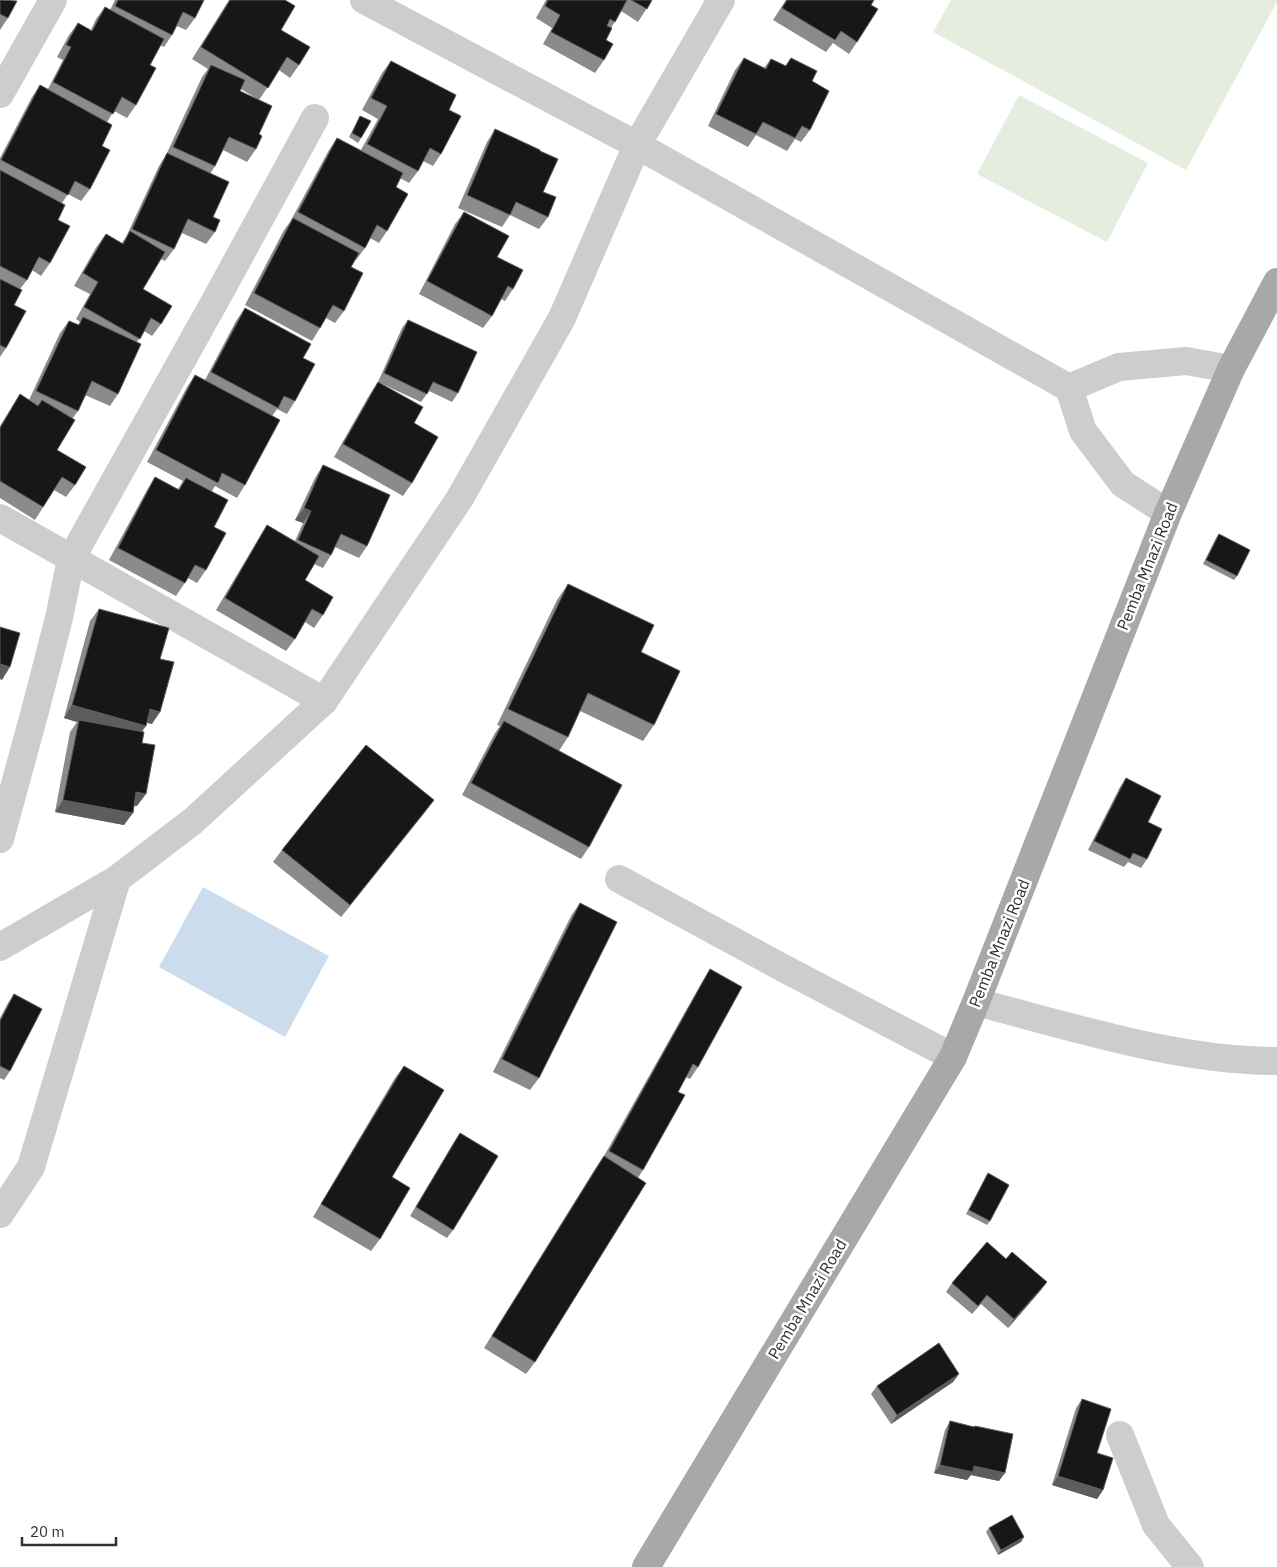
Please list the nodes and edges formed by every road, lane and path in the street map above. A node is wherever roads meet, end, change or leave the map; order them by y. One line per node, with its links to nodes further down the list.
1 (53, 0): 4 (street)
2 (364, 0): 6 (street)
3 (721, 0): 6 (street)
4 (0, 94)
5 (315, 118): 12 (street)
6 (638, 145): 9 (street); 13 (street)
7 (1277, 282): 8 (main road, Pemba Mnazi Road)
8 (1231, 369): 9 (street); 10 (main road, Pemba Mnazi Road)
9 (1069, 388): 10 (street)
10 (1168, 513): 18 (main road, Pemba Mnazi Road)
11 (0, 518): 12 (street)
12 (71, 558): 13 (street); 14 (street)
13 (324, 701): 15 (street)
14 (0, 838)
15 (117, 879): 17 (street); 21 (street)
16 (619, 879): 19 (street)
17 (0, 947)
18 (976, 1002): 19 (main road, Pemba Mnazi Road); 20 (street)
19 (953, 1056): 23 (main road, Pemba Mnazi Road)
20 (1277, 1061)
21 (0, 1214)
22 (1120, 1434): 24 (street)
23 (646, 1567)
24 (1190, 1567)

